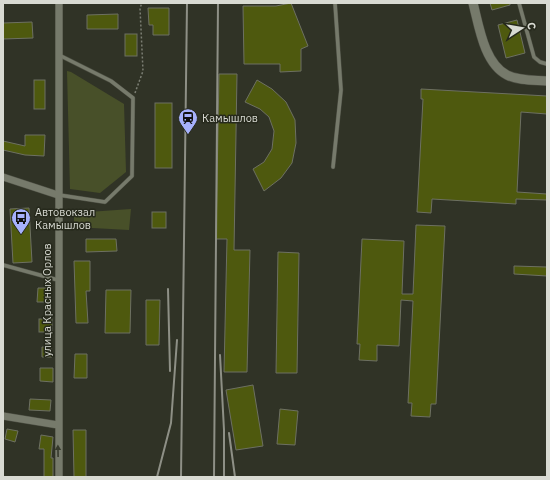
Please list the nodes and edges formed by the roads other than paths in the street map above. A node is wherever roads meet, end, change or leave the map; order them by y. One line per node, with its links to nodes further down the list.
1 (59, 3): 5 (street, улица Красных Орлов)
2 (335, 3): 8 (lane)
3 (473, 3): 7 (street)
4 (519, 3): 6 (lane)
5 (59, 55): 10 (street, улица Красных Орлов); 10 (lane)
6 (547, 64)
7 (547, 81)
8 (333, 167)
9 (3, 177): 10 (street)
10 (58, 195): 12 (street, улица Красных Орлов)
11 (3, 265): 12 (lane)
12 (58, 280): 14 (street, улица Красных Орлов)
13 (3, 416): 14 (street)
14 (58, 425): 15 (street, улица Красных Орлов, one-way to 14)
15 (59, 477)

